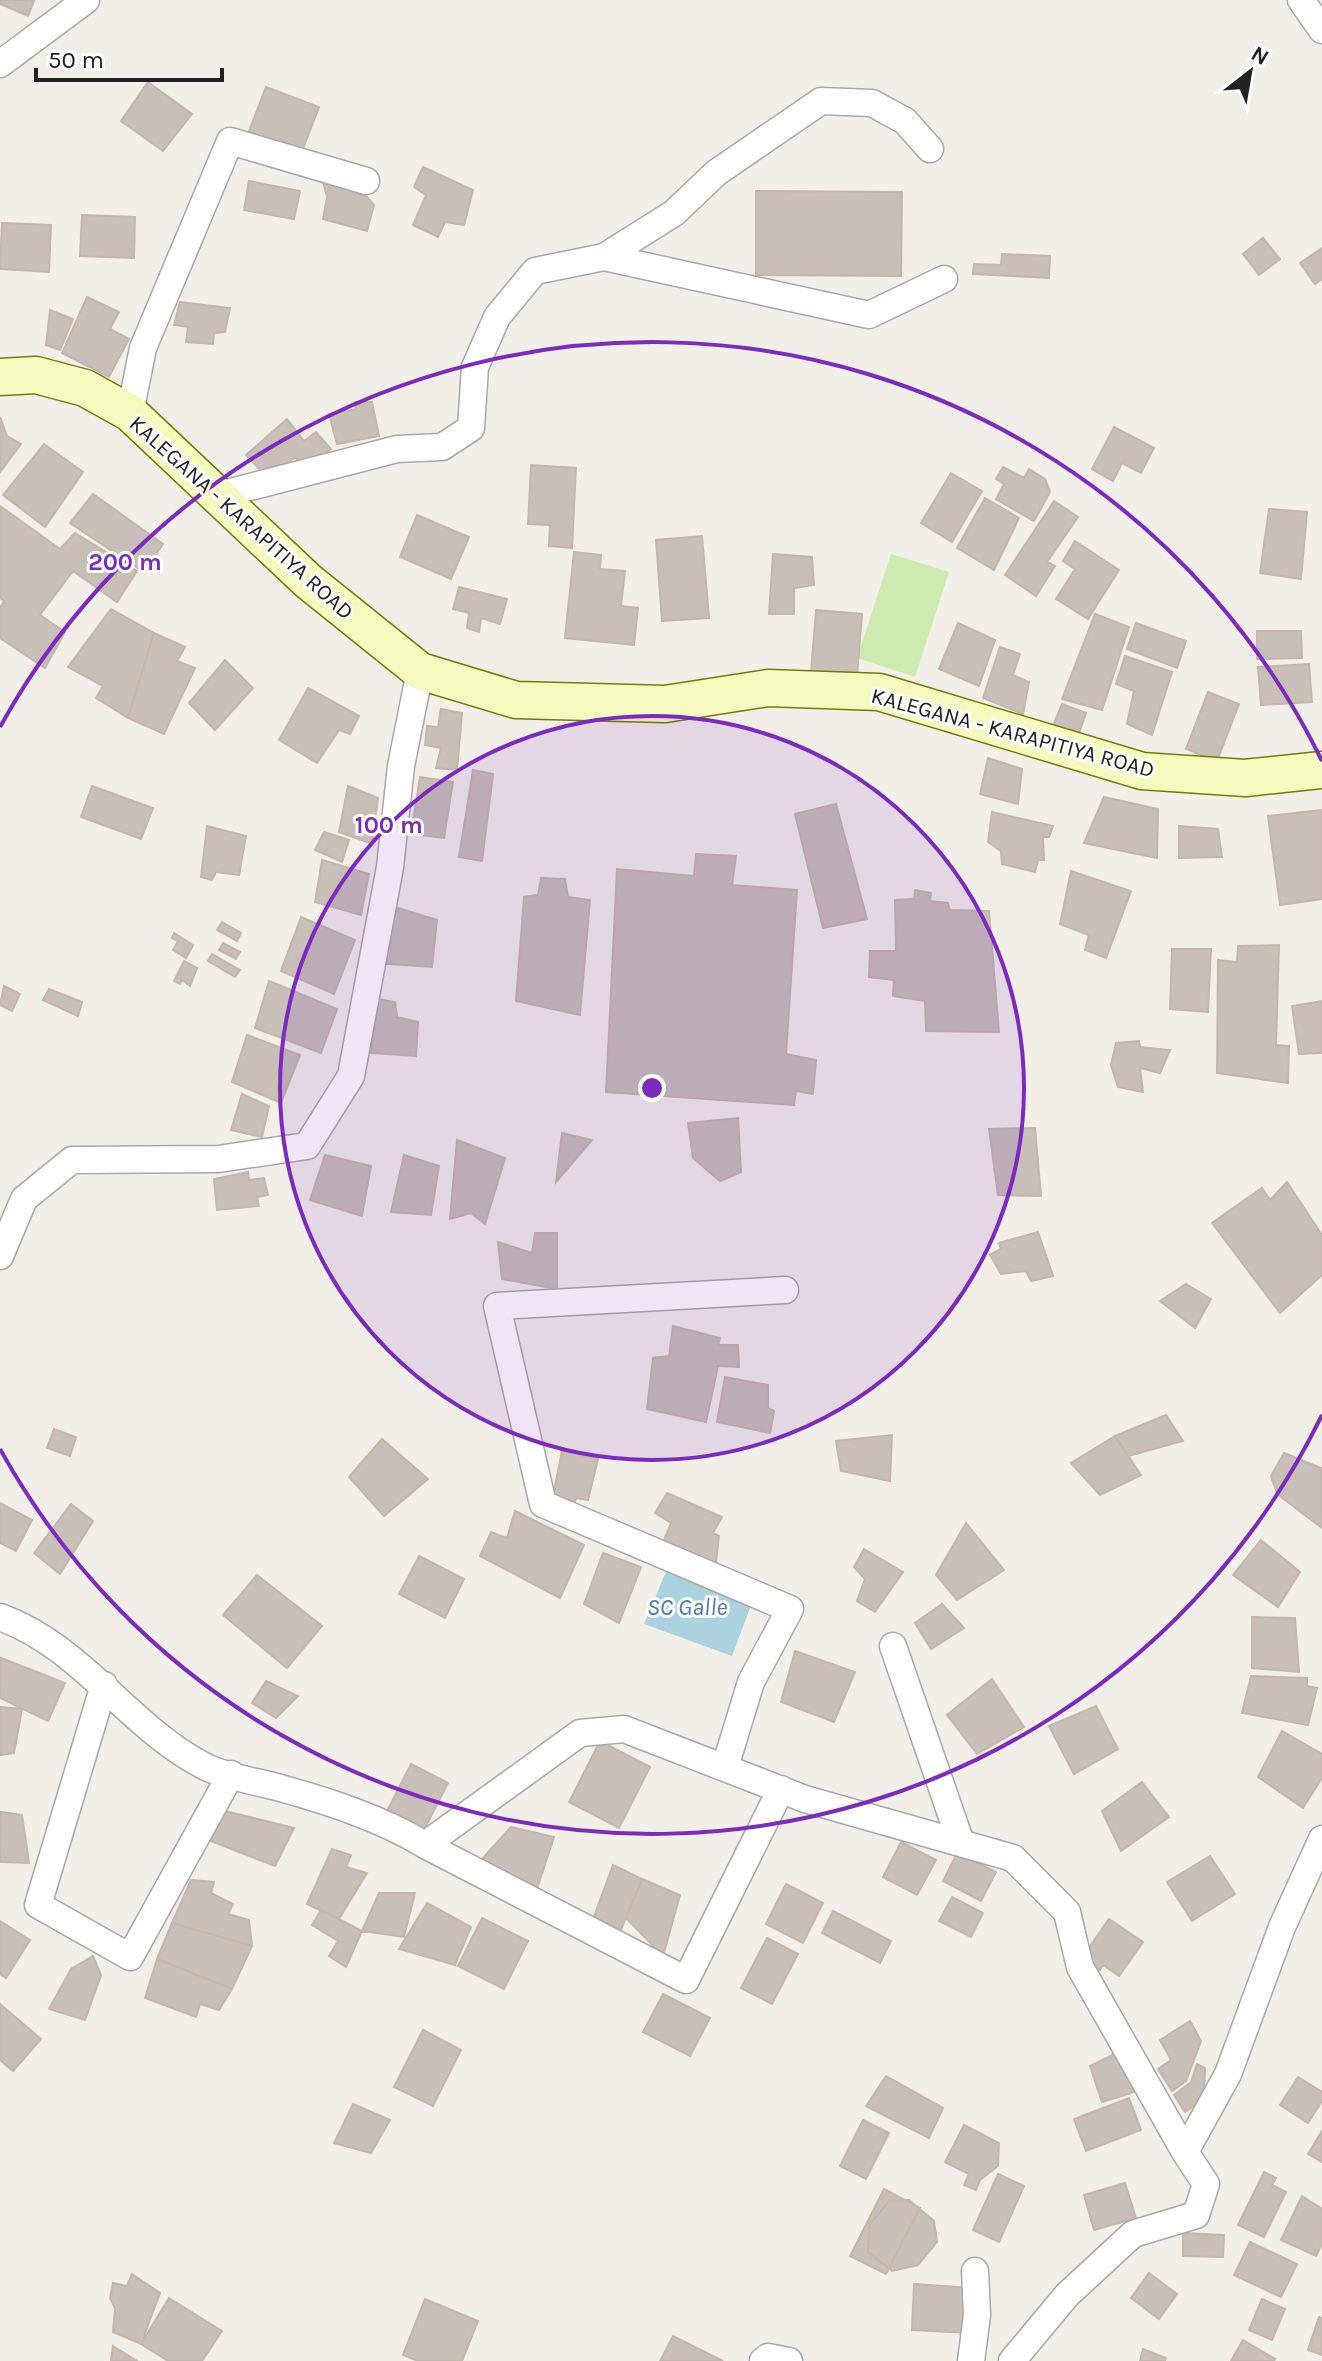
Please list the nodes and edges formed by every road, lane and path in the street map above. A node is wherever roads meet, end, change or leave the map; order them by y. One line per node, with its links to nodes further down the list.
1 (86, 0): 4 (street)
2 (1301, 0): 3 (street)
3 (1322, 30)
4 (0, 64)
5 (930, 149): 7 (street)
6 (366, 181): 10 (street)
7 (604, 257): 8 (street); 11 (street)
8 (944, 279)
9 (0, 377): 10 (main road, KALEGANA - KARAPITIYA ROAD)
10 (130, 413): 11 (main road, KALEGANA - KARAPITIYA ROAD)
11 (219, 495): 12 (main road, KALEGANA - KARAPITIYA ROAD)
12 (420, 671): 13 (main road, KALEGANA - KARAPITIYA ROAD); 14 (street)
13 (1322, 770)
14 (0, 1256)
15 (785, 1290): 19 (street)
16 (0, 1617): 18 (street)
17 (893, 1646): 23 (street)
18 (104, 1685): 20 (street); 20 (street)
19 (725, 1767): 21 (street); 24 (street)
20 (231, 1774): 24 (street)
21 (781, 1789): 23 (street); 24 (street)
22 (1322, 1839): 25 (street)
23 (961, 1843): 25 (street)
24 (425, 1845)
25 (1185, 2152): 30 (street)
26 (975, 2271): 29 (street)
27 (763, 2361): 28 (street)
28 (789, 2361)
29 (971, 2361)
30 (1012, 2361)

